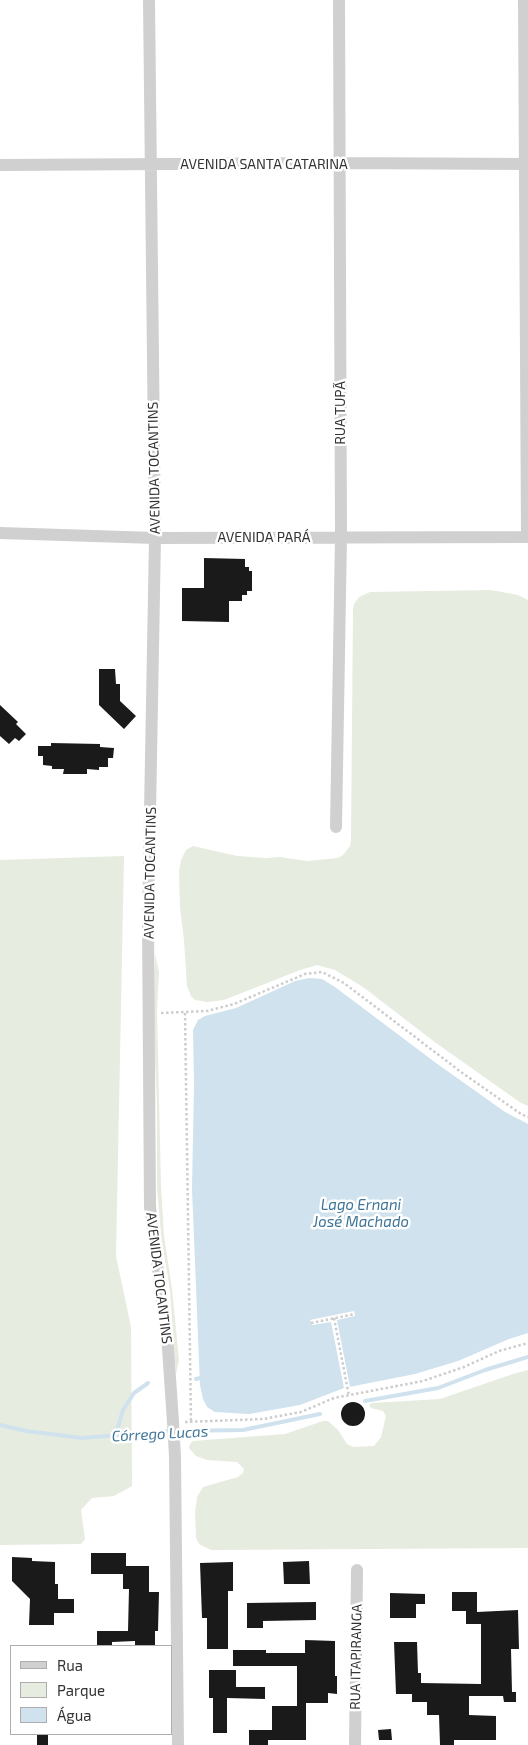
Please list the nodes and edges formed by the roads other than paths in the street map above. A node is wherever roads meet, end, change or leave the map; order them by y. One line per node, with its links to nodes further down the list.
1 (149, 0): 5 (street, AVENIDA TOCANTINS)
2 (338, 0): 4 (street, RUA TUPÃ)
3 (524, 0): 6 (street)
4 (339, 163): 5 (street, AVENIDA SANTA CATARINA); 6 (street, AVENIDA SANTA CATARINA); 9 (street, RUA TUPÃ)
5 (151, 164): 7 (street, AVENIDA SANTA CATARINA); 11 (street, AVENIDA TOCANTINS)
6 (526, 164): 10 (street)
7 (0, 166)
8 (0, 533): 11 (street, AVENIDA PARÁ)
9 (341, 537): 10 (street, AVENIDA PARÁ); 11 (street, AVENIDA PARÁ); 12 (street, RUA TUPÃ)
10 (527, 537)
11 (155, 538): 14 (street, AVENIDA TOCANTINS)
12 (336, 827)
13 (357, 1570): 15 (street, RUA ITAPIRANGA)
14 (178, 1745)
15 (355, 1745)

